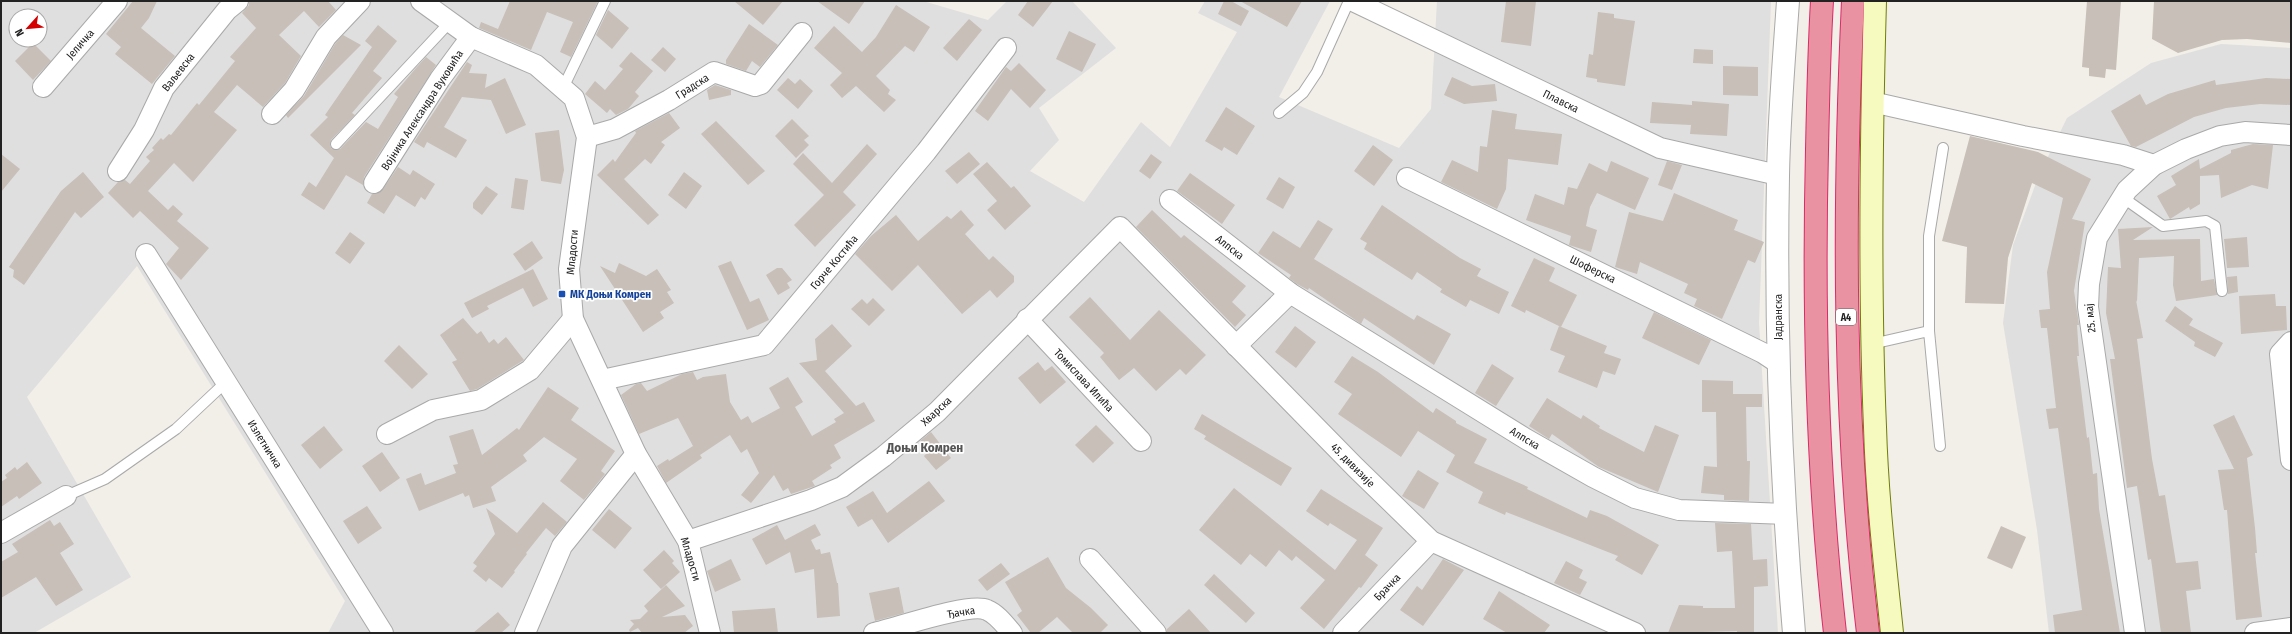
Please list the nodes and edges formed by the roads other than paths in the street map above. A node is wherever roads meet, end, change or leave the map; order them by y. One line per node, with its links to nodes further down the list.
1 (117, 1): 16 (street, Јеличка)
2 (238, 1): 26 (street, Ваљевска)
3 (360, 1): 19 (street)
4 (421, 1): 12 (street, Младости)
5 (605, 1): 17 (lane)
6 (1349, 1): 20 (lane)
7 (1353, 1): 27 (street, Плавска)
8 (1788, 1): 27 (street, Јадранска)
9 (1822, 1): 67 (highway)
10 (1853, 1): 68 (highway, A4)
11 (1876, 1): 18 (main road)
12 (450, 22): 14 (street, Младости); 23 (lane)
13 (802, 33): 22 (street, Градска)
14 (471, 37): 17 (street, Младости); 29 (street, Војника Александра Вуковића)
15 (1006, 48): 43 (street, Горче Костића)
16 (43, 87)
17 (563, 88): 22 (street, Младости)
18 (1872, 102): 25 (street); 39 (main road)
19 (272, 114)
20 (1279, 114)
21 (2291, 135): 25 (street, 25. мај)
22 (587, 137): 36 (street, Младости)
23 (336, 144)
24 (1943, 148): 38 (lane)
25 (2154, 165): 30 (street, 25. мај)
26 (118, 171)
27 (1778, 175): 42 (street, Јадранска)
28 (1407, 178): 42 (street, Шоферска)
29 (374, 183)
30 (2122, 197): 34 (lane); 70 (street, 25. мај)
31 (1170, 200): 35 (street, Алпска)
32 (1120, 227): 37 (street, Хварска); 40 (street, 45. дивизије)
33 (146, 254): 44 (street, Излетничка)
34 (2222, 291)
35 (1290, 293): 40 (street); 51 (street, Алпска)
36 (573, 319): 43 (street, Младости); 45 (street)
37 (1027, 319): 46 (street, Томислава Илића); 53 (street, Хварска)
38 (1929, 331): 39 (lane); 47 (lane)
39 (1872, 344): 69 (main road)
40 (1236, 346): 54 (street, 45. дивизије)
41 (2286, 348): 49 (street)
42 (1778, 363): 51 (street, Јадранска)
43 (602, 380): 48 (street, Младости)
44 (226, 382): 50 (lane); 59 (street, Излетничка)
45 (387, 434)
46 (1141, 441)
47 (1940, 446)
48 (636, 454): 53 (street, Младости); 60 (street)
49 (2291, 460)
50 (66, 496): 52 (street)
51 (1784, 514): 66 (street, Јадранска)
52 (1, 533)
53 (688, 541): 61 (street, Младости)
54 (1431, 541): 58 (street, 45. дивизије); 65 (street, Брачка)
55 (1090, 559): 64 (street)
56 (2291, 628): 71 (street)
57 (905, 630): 62 (street, Ђачка); 63 (street, Ђачка)
58 (1627, 632)
59 (383, 633)
60 (525, 633)
61 (710, 633)
62 (874, 633)
63 (1012, 633)
64 (1156, 633)
65 (1343, 633)
66 (1794, 633)
67 (1835, 633)
68 (1868, 633)
69 (1892, 633)
70 (2136, 633)
71 (2254, 633)

